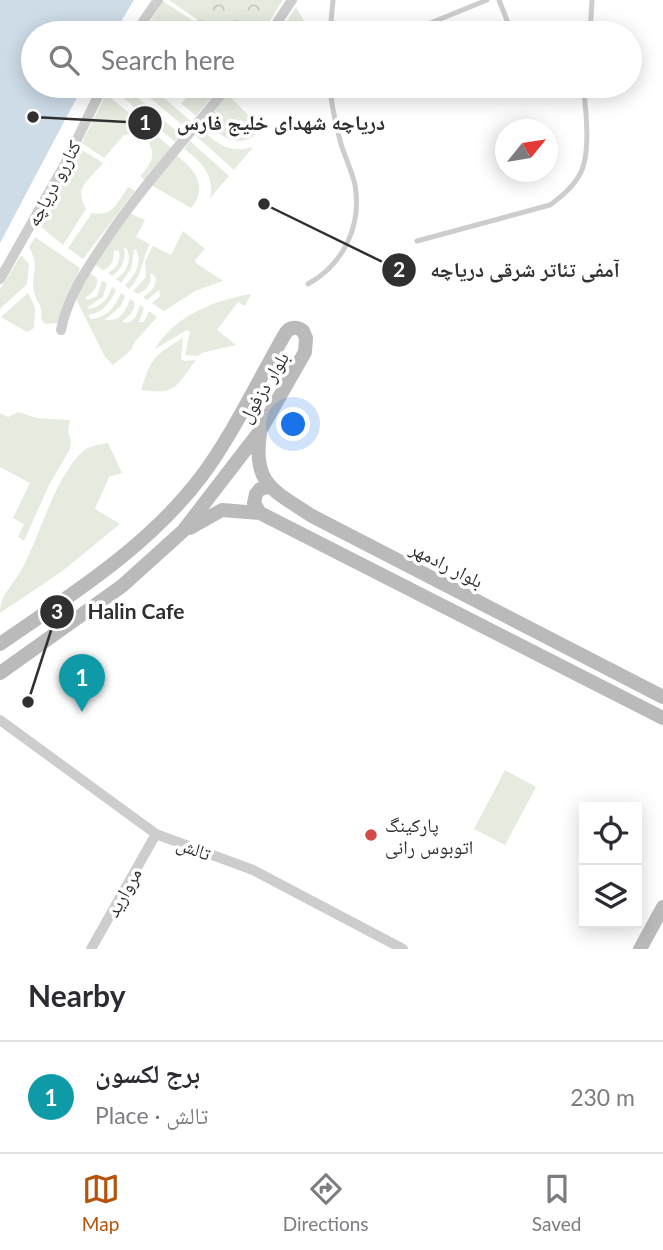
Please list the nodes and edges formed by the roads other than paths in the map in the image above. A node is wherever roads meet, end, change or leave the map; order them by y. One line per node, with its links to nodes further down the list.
1 (158, 0): 7 (street)
2 (292, 0): 8 (street)
3 (333, 0): 9 (lane)
4 (487, 0): 10 (lane)
5 (499, 0): 11 (lane)
6 (592, 0): 12 (lane)
7 (143, 21)
8 (278, 21)
9 (331, 21)
10 (435, 21)
11 (507, 21)
12 (591, 21)
13 (97, 98): 18 (street, کناررو دریاچه)
14 (218, 98): 20 (street)
15 (331, 98): 19 (lane)
16 (584, 98): 17 (lane)
17 (417, 241)
18 (0, 279)
19 (308, 284)
20 (61, 330)
21 (260, 431): 22 (street); 24 (street, بلوار دزفول); 25 (street, بلوار دزفول)
22 (270, 487): 23 (street); 27 (street, بلوار رادمهر)
23 (260, 513): 24 (street); 28 (street, بلوار رادمهر)
24 (183, 531): 26 (street, بلوار دزفول)
25 (0, 644)
26 (0, 673)
27 (663, 697)
28 (663, 718)
29 (0, 720): 30 (street, تالش)
30 (156, 834): 32 (street, مروارید); 33 (street, تالش)
31 (663, 907): 34 (street)
32 (91, 949)
33 (403, 949)
34 (640, 949)

